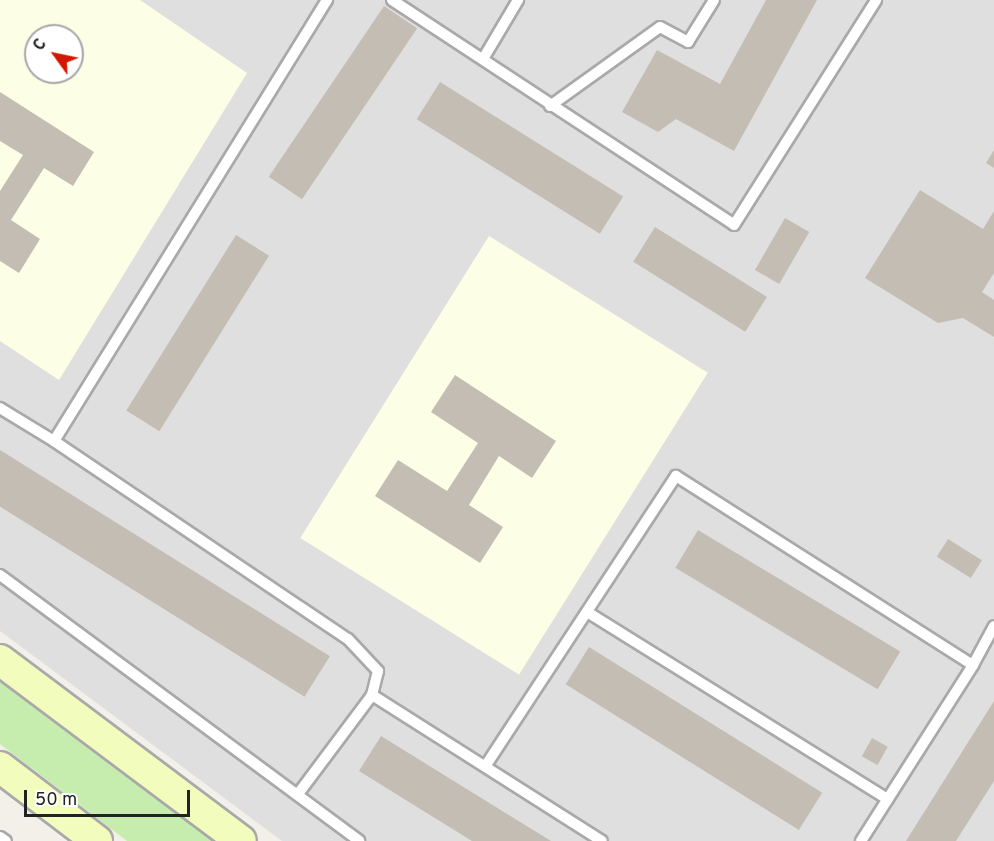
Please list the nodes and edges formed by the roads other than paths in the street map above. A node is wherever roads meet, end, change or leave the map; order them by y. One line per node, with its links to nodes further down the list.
1 (327, 0): 9 (lane)
2 (392, 0): 6 (lane)
3 (518, 0): 6 (lane)
4 (714, 0): 7 (lane)
5 (876, 0): 7 (lane)
6 (483, 59): 7 (lane)
7 (550, 106)
8 (0, 408): 9 (lane)
9 (54, 441): 15 (lane)
10 (0, 575): 18 (lane)
11 (586, 612): 14 (lane); 16 (lane); 19 (lane)
12 (994, 626): 14 (lane)
13 (0, 660): 23 (main road)
14 (974, 665): 19 (lane)
15 (372, 695): 16 (lane); 18 (lane)
16 (486, 765): 25 (lane)
17 (0, 767): 22 (main road)
18 (298, 794): 24 (lane)
19 (888, 799): 26 (lane)
20 (0, 837): 21 (lane)
21 (6, 841)
22 (97, 841)
23 (241, 841)
24 (359, 841)
25 (602, 841)
26 (861, 841)

